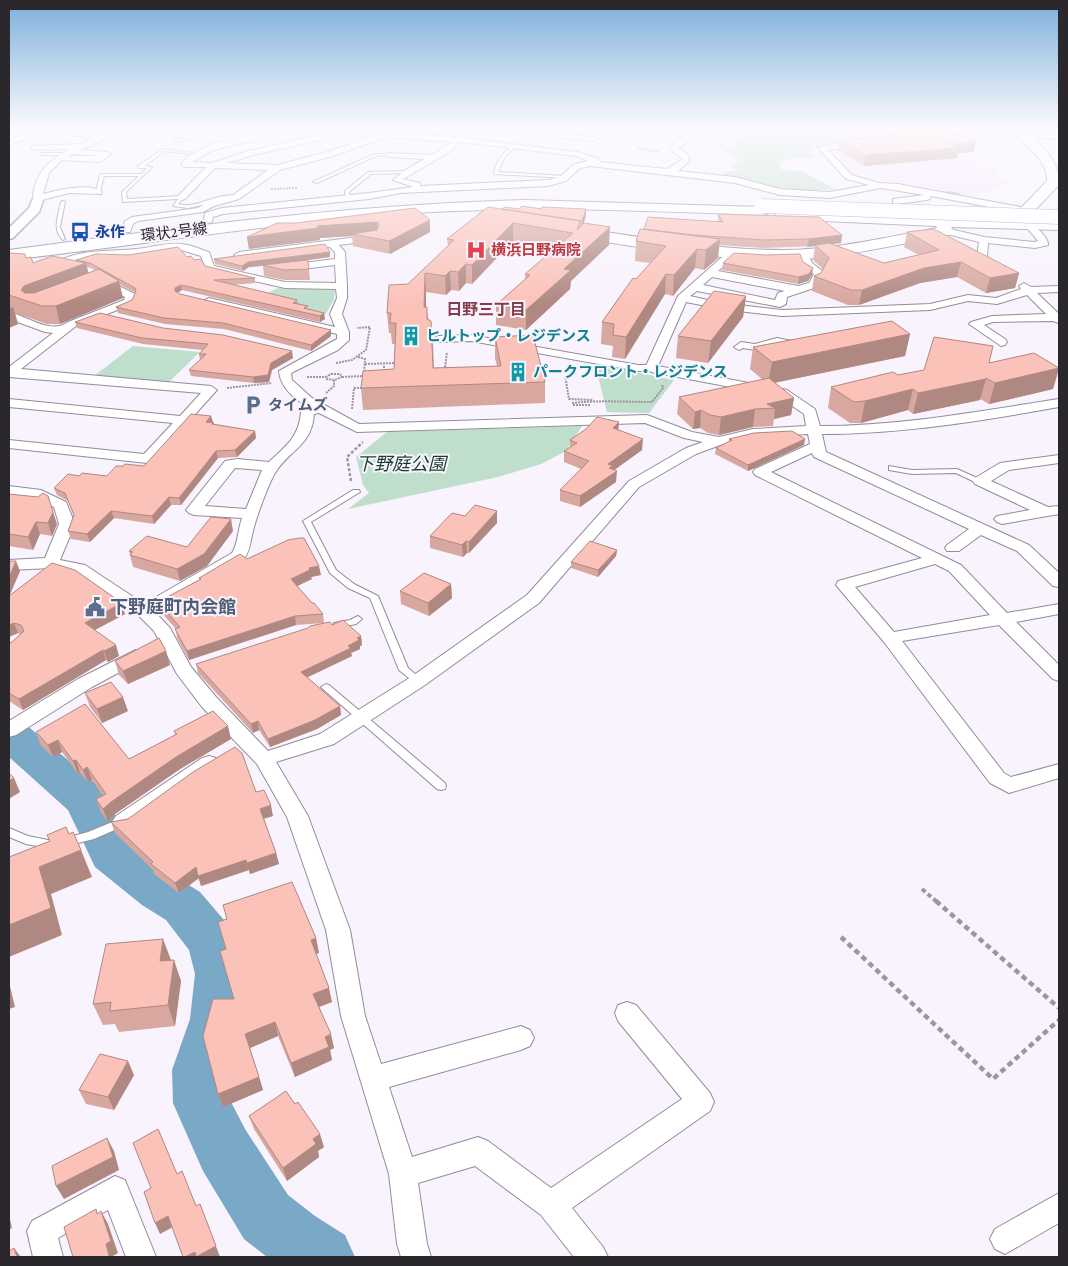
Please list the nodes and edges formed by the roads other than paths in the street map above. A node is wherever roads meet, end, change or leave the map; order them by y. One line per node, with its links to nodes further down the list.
1 (38, 187): 18 (street)
2 (99, 187): 14 (lane)
3 (130, 187): 16 (lane)
4 (192, 187): 16 (street)
5 (250, 187): 17 (street)
6 (353, 187): 19 (lane)
7 (425, 187): 13 (street)
8 (451, 187): 13 (street)
9 (762, 187): 10 (street)
10 (870, 187)
11 (894, 187): 15 (street)
12 (1049, 187): 26 (main road)
13 (429, 188): 19 (street)
14 (98, 192): 18 (street)
15 (945, 195): 21 (street); 25 (street)
16 (182, 197): 17 (lane)
17 (236, 197): 36 (street)
18 (38, 198): 28 (street)
19 (348, 198): 31 (street)
20 (540, 198): 23 (main road, 環状2号線); 25 (main road); 27 (main road, 環状2号線)
21 (896, 201)
22 (63, 202): 40 (lane)
23 (470, 202): 24 (main road, 環状2号線); 31 (main road, 環状2号線); 32 (main road); 43 (main road, 環状2号線)
24 (596, 206): 27 (main road, 環状2号線); 34 (main road)
25 (987, 207): 26 (main road)
26 (1031, 207): 30 (main road); 33 (main road)
27 (761, 209): 30 (main road, 環状2号線)
28 (28, 216): 29 (street); 38 (street)
29 (9, 217)
30 (1058, 218): 33 (main road)
31 (209, 220): 36 (main road, 環状2号線)
32 (487, 220)
33 (999, 224): 34 (main road)
34 (944, 226): 41 (street); 45 (main road)
35 (1033, 229): 41 (street)
36 (127, 230): 40 (main road, 環状2号線)
37 (554, 230): 44 (main road)
38 (9, 234)
39 (375, 238): 42 (street)
40 (63, 239): 43 (main road, 環状2号線)
41 (984, 240): 57 (street)
42 (332, 243): 46 (street); 47 (street)
43 (9, 252): 48 (street)
44 (732, 253): 45 (main road); 50 (street)
45 (803, 254): 56 (street)
46 (217, 259): 49 (street); 51 (street)
47 (341, 261): 51 (street); 53 (street)
48 (29, 265)
49 (81, 271)
50 (710, 273): 54 (street); 56 (street)
51 (234, 274): 53 (street)
52 (97, 280): 62 (street)
53 (342, 286): 67 (street)
54 (694, 287): 56 (street); 58 (street)
55 (1059, 289): 57 (street)
56 (799, 290)
57 (1030, 290): 60 (street); 64 (street)
58 (682, 298): 60 (street); 74 (street)
59 (201, 299): 67 (street)
60 (872, 311): 65 (street)
61 (9, 313): 66 (street)
62 (100, 313): 63 (street); 66 (street)
63 (119, 318)
64 (1058, 319): 69 (street)
65 (884, 324)
66 (65, 329): 75 (street)
67 (343, 332): 73 (street)
68 (438, 339): 74 (street)
69 (1001, 342)
70 (739, 347): 71 (street)
71 (808, 347)
72 (294, 353): 73 (street)
73 (312, 357): 78 (street)
74 (649, 368): 80 (street)
75 (9, 373): 79 (street)
76 (9, 404): 79 (street)
77 (1059, 404): 80 (street)
78 (319, 408): 81 (street); 84 (street)
79 (183, 420): 82 (street)
80 (815, 438): 81 (street); 93 (street); 95 (street)
81 (720, 441): 107 (street)
82 (9, 444)
83 (1053, 459): 86 (street); 87 (street)
84 (273, 467): 91 (street); 91 (street)
85 (892, 468): 87 (lane)
86 (1059, 471)
87 (980, 481): 90 (street)
88 (9, 490): 96 (street)
89 (356, 492): 107 (lane)
90 (1053, 511): 92 (street)
91 (251, 514): 100 (street)
92 (1002, 519)
93 (979, 528): 94 (street); 98 (street)
94 (953, 548)
95 (938, 559): 101 (street); 104 (street)
96 (51, 563): 97 (street); 100 (street)
97 (9, 565)
98 (1059, 582)
99 (1059, 609): 101 (street)
100 (144, 611): 105 (street)
101 (1002, 618): 104 (street); 106 (street)
102 (358, 619): 103 (lane)
103 (325, 626)
104 (890, 638): 113 (street)
105 (167, 640): 110 (street); 111 (street)
106 (1059, 675)
107 (418, 681): 109 (street)
108 (326, 687): 109 (lane)
109 (362, 717): 112 (street); 114 (lane)
110 (9, 730)
111 (232, 749): 112 (street); 115 (street)
112 (264, 759): 119 (street)
113 (1059, 771)
114 (441, 786)
115 (123, 822): 116 (lane)
116 (9, 832)
117 (627, 1013): 121 (street)
118 (521, 1038): 119 (street)
119 (373, 1079): 120 (street)
120 (403, 1174): 121 (street); 126 (street)
121 (551, 1205): 127 (street)
122 (1059, 1207): 123 (street)
123 (1005, 1239)
124 (48, 1257): 125 (street)
125 (141, 1257)
126 (416, 1257)
127 (593, 1257)

